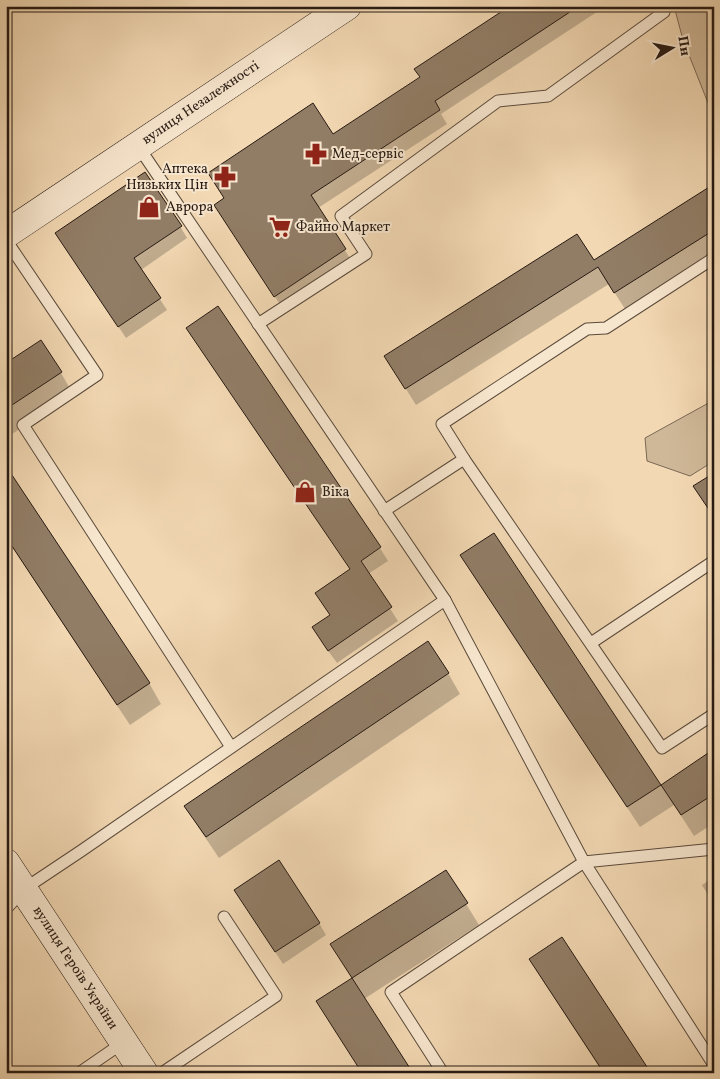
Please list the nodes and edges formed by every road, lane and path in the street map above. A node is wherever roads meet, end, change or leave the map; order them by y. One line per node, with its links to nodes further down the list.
1 (347, 6): 3 (main road, вулиця Незалежності)
2 (660, 6): 7 (lane)
3 (138, 146): 4 (main road, вулиця Незалежності); 7 (lane)
4 (6, 234)
5 (6, 240): 14 (lane)
6 (714, 258): 8 (lane)
7 (258, 324): 9 (lane)
8 (464, 459): 9 (lane); 12 (lane)
9 (384, 511): 11 (lane)
10 (714, 561): 12 (lane)
11 (445, 600): 14 (lane); 17 (lane)
12 (591, 643): 13 (lane)
13 (714, 714)
14 (232, 747): 18 (lane)
15 (714, 849): 17 (lane)
16 (6, 862): 18 (main road, вулиця Героїв України)
17 (584, 862): 21 (lane); 25 (lane)
18 (15, 899): 20 (main road, вулиця Героїв України)
19 (224, 917): 24 (lane)
20 (124, 1042): 22 (lane); 23 (main road, вулиця Героїв України)
21 (714, 1065)
22 (79, 1073)
23 (144, 1073)
24 (162, 1073)
25 (443, 1073)

